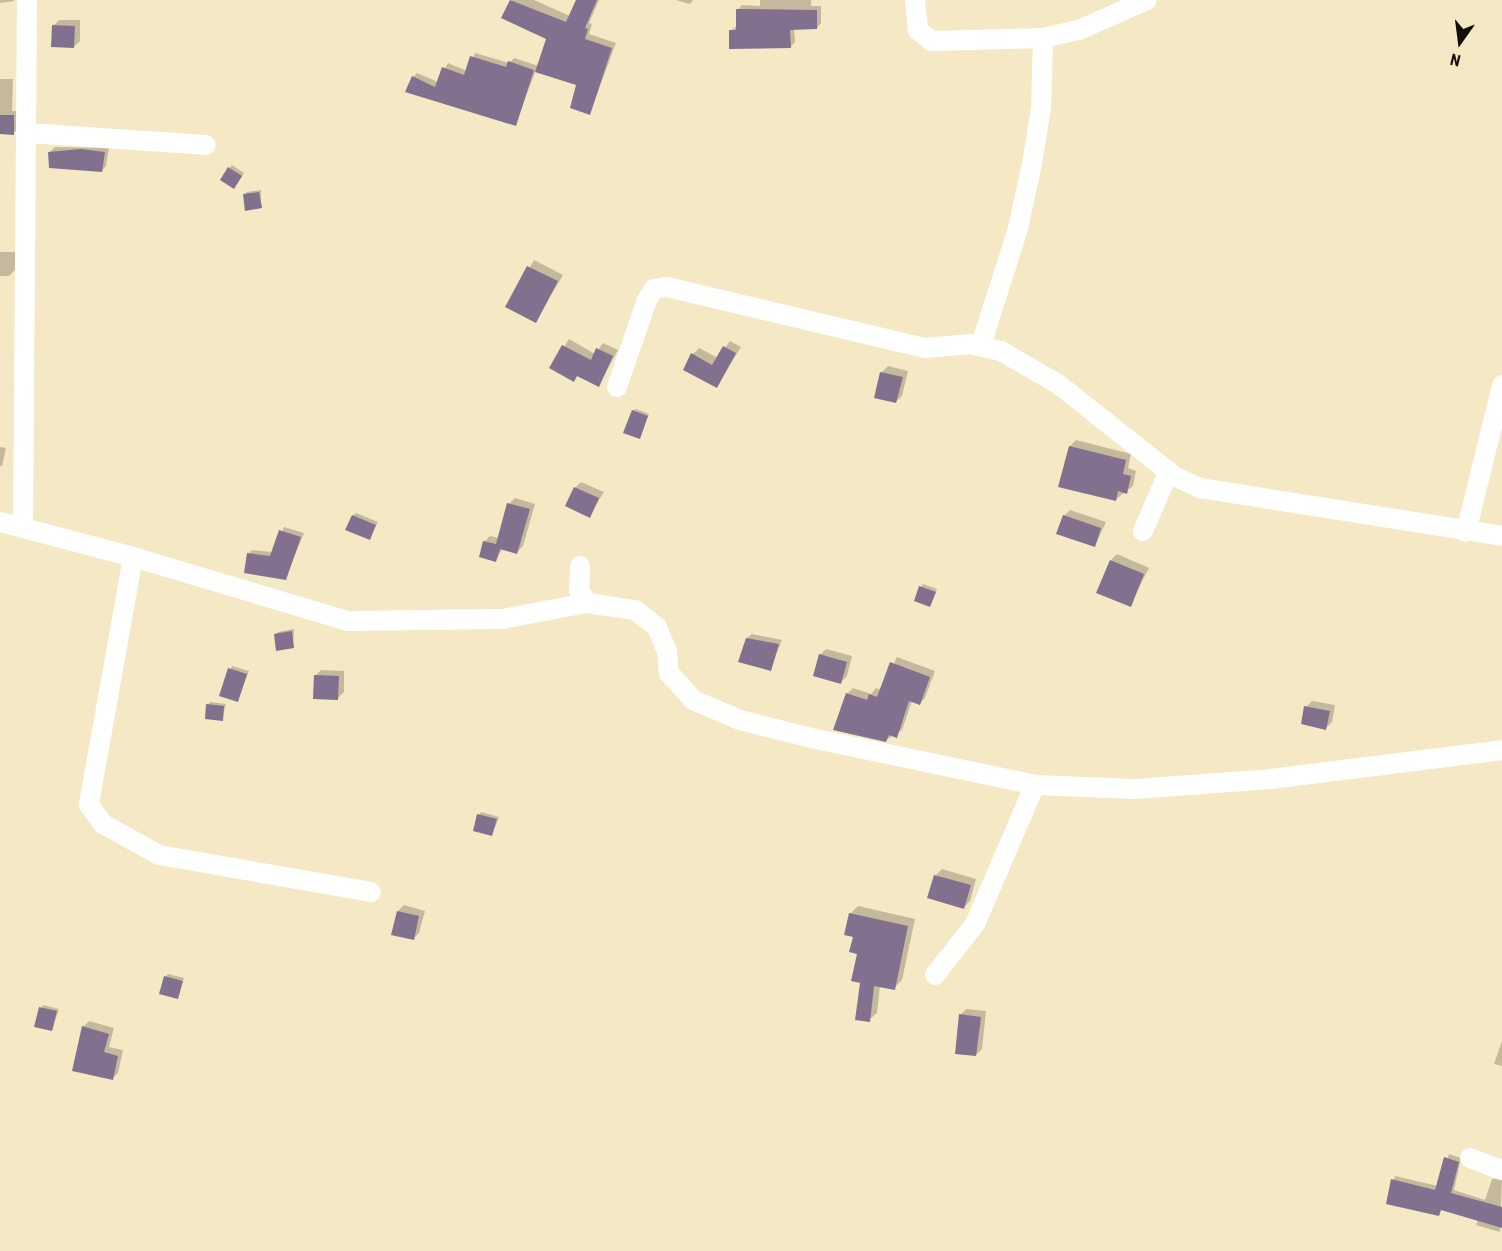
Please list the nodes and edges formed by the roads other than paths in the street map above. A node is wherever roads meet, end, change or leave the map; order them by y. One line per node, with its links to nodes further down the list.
1 (27, 0): 5 (street)
2 (915, 0): 4 (street)
3 (1147, 0): 4 (street)
4 (1043, 38): 7 (street)
5 (27, 133): 6 (street); 12 (street)
6 (206, 145)
7 (981, 345): 9 (street); 10 (street)
8 (1502, 385): 14 (street)
9 (617, 387)
10 (1169, 471): 13 (street); 14 (street)
11 (0, 522): 12 (street)
12 (23, 528): 16 (street)
13 (1143, 531)
14 (1466, 532): 15 (street)
15 (1502, 536)
16 (133, 557): 18 (street); 21 (street)
17 (580, 566): 18 (street)
18 (587, 603): 20 (street)
19 (1502, 750): 20 (street)
20 (1035, 785): 22 (street)
21 (371, 892)
22 (935, 975)
23 (1470, 1158): 24 (street)
24 (1502, 1170)

